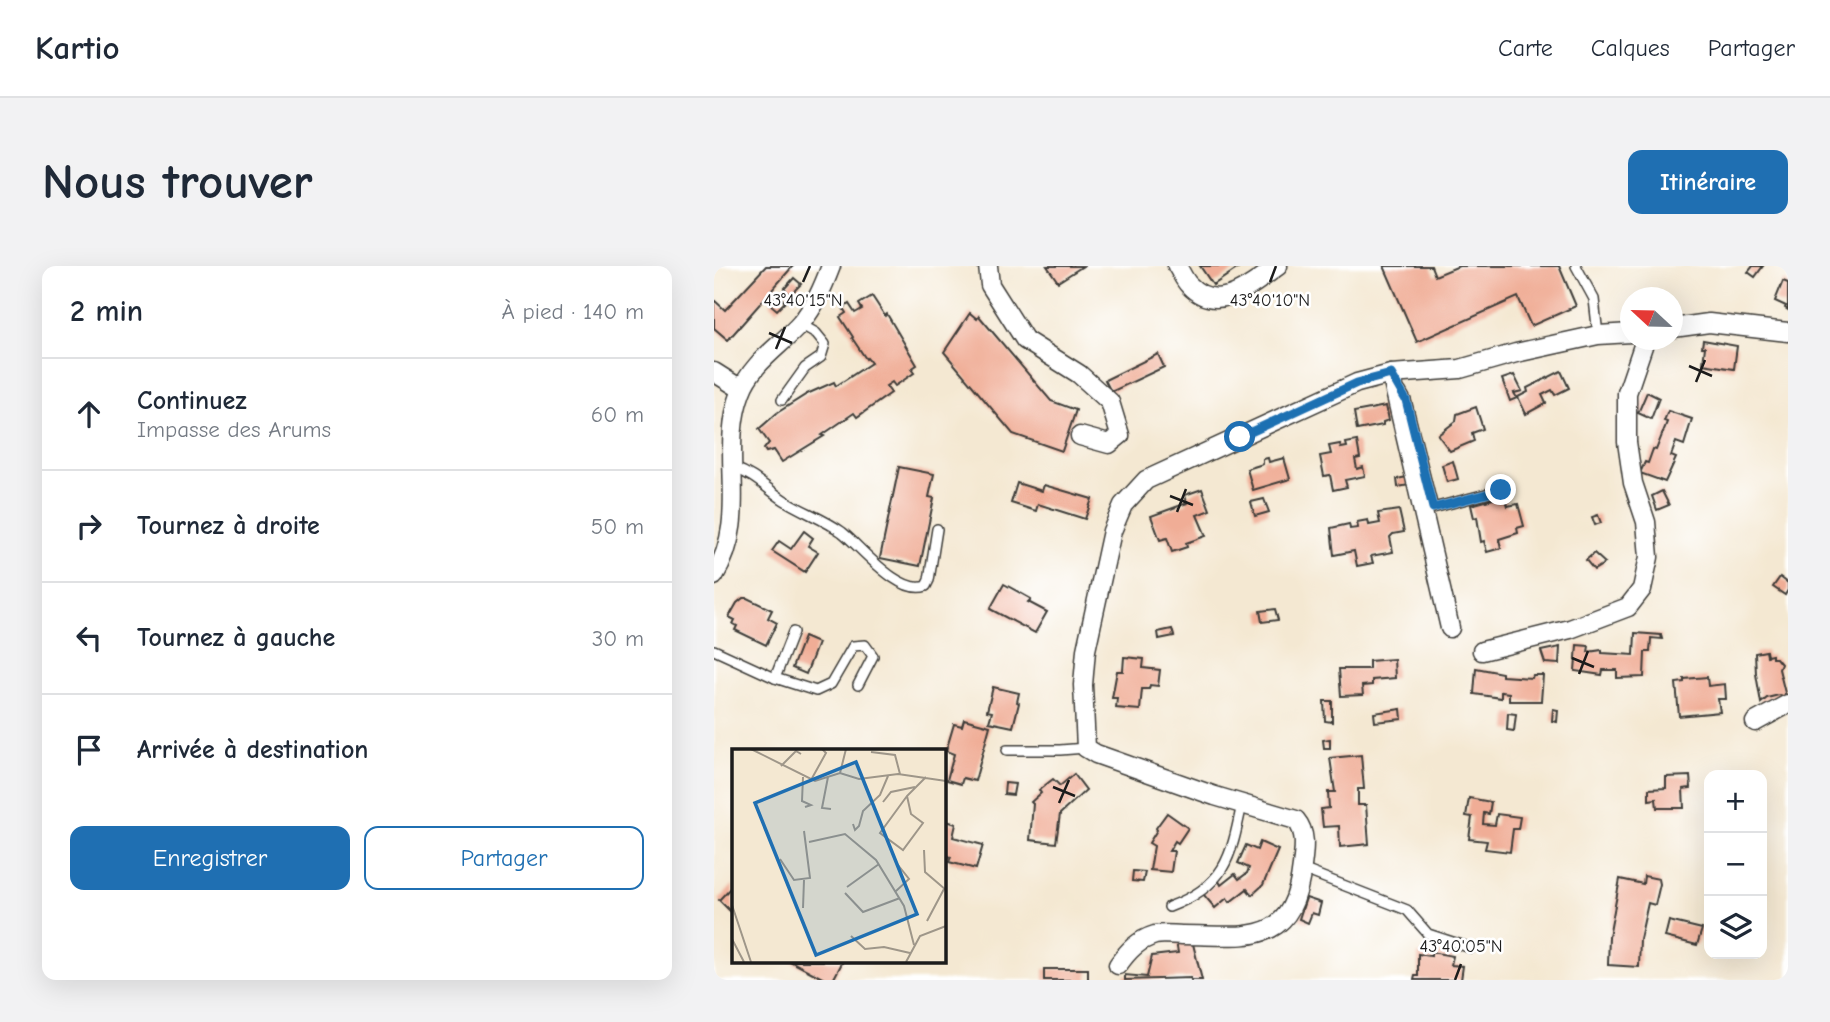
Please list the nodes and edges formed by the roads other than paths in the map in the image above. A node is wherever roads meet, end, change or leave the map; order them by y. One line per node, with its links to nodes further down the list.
1 (831, 266): 6 (street)
2 (988, 266): 16 (street)
3 (1177, 266): 4 (street)
4 (1278, 266)
5 (1576, 266): 10 (lane)
6 (800, 324): 14 (street); 15 (lane)
7 (1683, 327): 8 (street)
8 (1788, 332)
9 (1620, 334): 10 (street)
10 (1598, 335): 13 (street)
11 (1642, 350): 24 (street)
12 (714, 372): 14 (street)
13 (1391, 374): 18 (lane); 21 (street); 29 (street)
14 (741, 389): 17 (street)
15 (782, 400)
16 (1080, 436)
17 (734, 468): 19 (lane); 20 (street)
18 (1501, 490)
19 (937, 529)
20 (714, 576)
21 (1450, 628)
22 (793, 632): 25 (lane)
23 (714, 650): 25 (lane)
24 (1482, 651)
25 (775, 678): 26 (lane)
26 (858, 685)
27 (1788, 704): 28 (street)
28 (1755, 722)
29 (1086, 748): 30 (lane); 31 (street)
30 (1007, 750)
31 (1241, 804): 32 (street); 33 (lane)
32 (1302, 869): 34 (lane); 35 (street)
33 (1169, 907)
34 (1471, 948)
35 (1118, 965)

